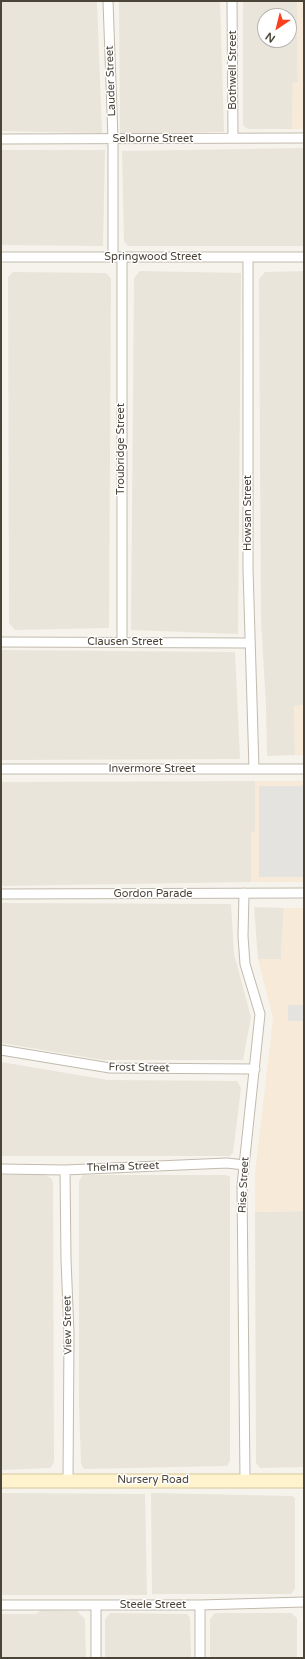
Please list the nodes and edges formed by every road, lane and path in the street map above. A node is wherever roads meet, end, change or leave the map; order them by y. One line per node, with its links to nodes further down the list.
1 (108, 1): 6 (street, Lauder Street)
2 (232, 1): 3 (street, Bothwell Street)
3 (233, 138): 4 (street, Selborne Street); 6 (street, Selborne Street)
4 (304, 138)
5 (1, 139): 6 (street, Selborne Street)
6 (113, 139): 9 (street, Lauder Street)
7 (248, 256): 9 (street, Springwood Street); 10 (street, Springwood Street); 13 (street, Howsan Street)
8 (1, 257): 9 (street, Springwood Street)
9 (118, 257): 11 (street, Troubridge Street)
10 (304, 257)
11 (122, 641): 12 (street, Clausen Street); 13 (street, Clausen Street)
12 (1, 642)
13 (250, 643): 15 (street, Howsan Street)
14 (1, 769): 15 (street, Invermore Street)
15 (254, 769): 16 (street, Invermore Street)
16 (304, 769)
17 (244, 893): 18 (street, Gordon Parade); 19 (street, Gordon Parade); 21 (street, Rise Street)
18 (304, 893)
19 (1, 894)
20 (1, 1050): 21 (street, Frost Street)
21 (255, 1069): 22 (street, Rise Street)
22 (244, 1165): 24 (street, Thelma Street); 25 (street, Rise Street)
23 (1, 1169): 24 (street, Thelma Street)
24 (65, 1170): 27 (street, View Street)
25 (244, 1480): 27 (main road, Nursery Road); 28 (main road, Nursery Road)
26 (1, 1481): 27 (main road, Nursery Road)
27 (68, 1481)
28 (304, 1481)
29 (304, 1602): 32 (street, Steele Street)
30 (1, 1605): 31 (street, Steele Street)
31 (96, 1605): 32 (street, Steele Street); 33 (street)
32 (200, 1605): 34 (street)
33 (96, 1658)
34 (200, 1658)

